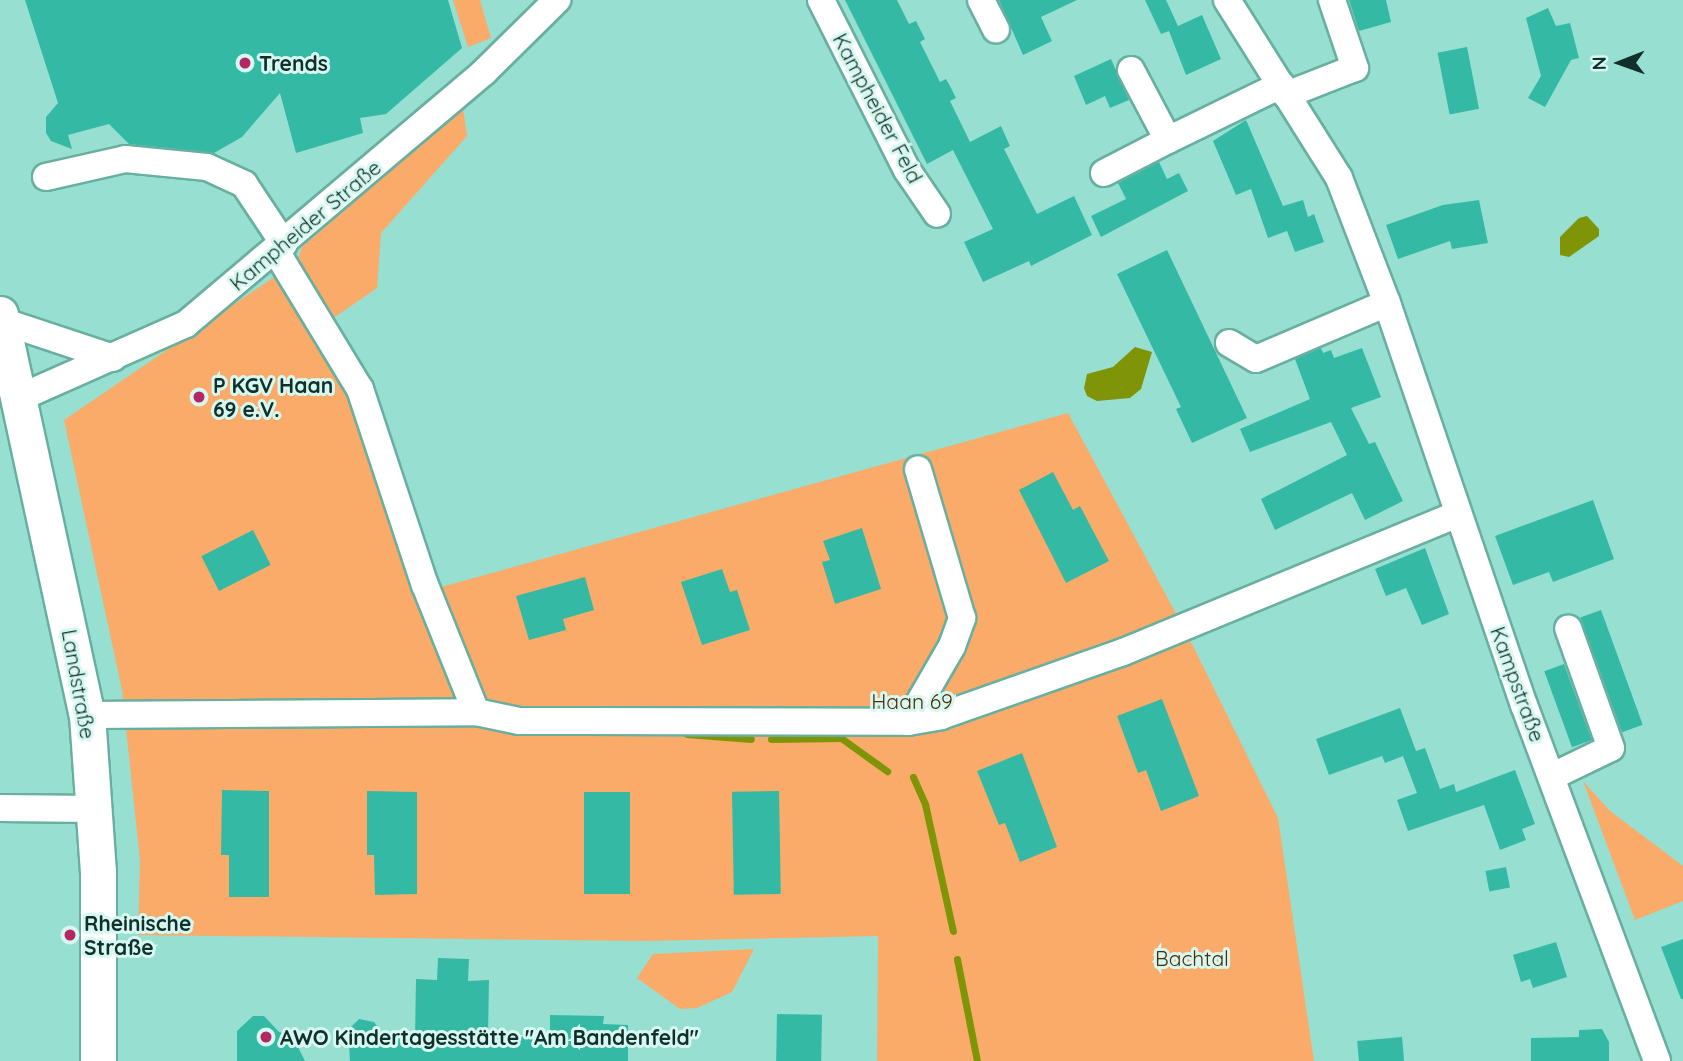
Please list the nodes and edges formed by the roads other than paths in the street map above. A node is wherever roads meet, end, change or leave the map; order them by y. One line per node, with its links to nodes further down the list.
1 (557, 0): 13 (street, Kampheider Straße)
2 (821, 0): 12 (street, Kampheider Feld)
3 (981, 0): 6 (street)
4 (1227, 0): 8 (street, Kampstraße)
5 (1332, 0): 8 (street)
6 (996, 29)
7 (1131, 70): 9 (street)
8 (1284, 90): 9 (street); 14 (street, Kampstraße)
9 (1167, 140): 10 (street)
10 (1104, 173)
11 (46, 177): 13 (street)
12 (937, 214)
13 (280, 248): 17 (street, Kampheider Straße); 22 (street)
14 (1387, 303): 16 (street); 20 (street, Kampstraße)
15 (1, 318): 17 (street); 18 (main road, Landstraße)
16 (1229, 343)
17 (113, 358): 18 (street, Kampheider Straße)
18 (19, 398): 23 (main road, Landstraße)
19 (918, 469): 24 (street)
20 (1457, 514): 24 (street); 25 (street, Kampstraße)
21 (1568, 628): 25 (street)
22 (476, 712): 23 (street); 24 (street)
23 (87, 715): 27 (main road, Landstraße)
24 (908, 722)
25 (1553, 776): 29 (street, Kampstraße)
26 (0, 808): 27 (street)
27 (96, 809): 28 (main road, Landstraße)
28 (98, 1061)
29 (1657, 1061)

